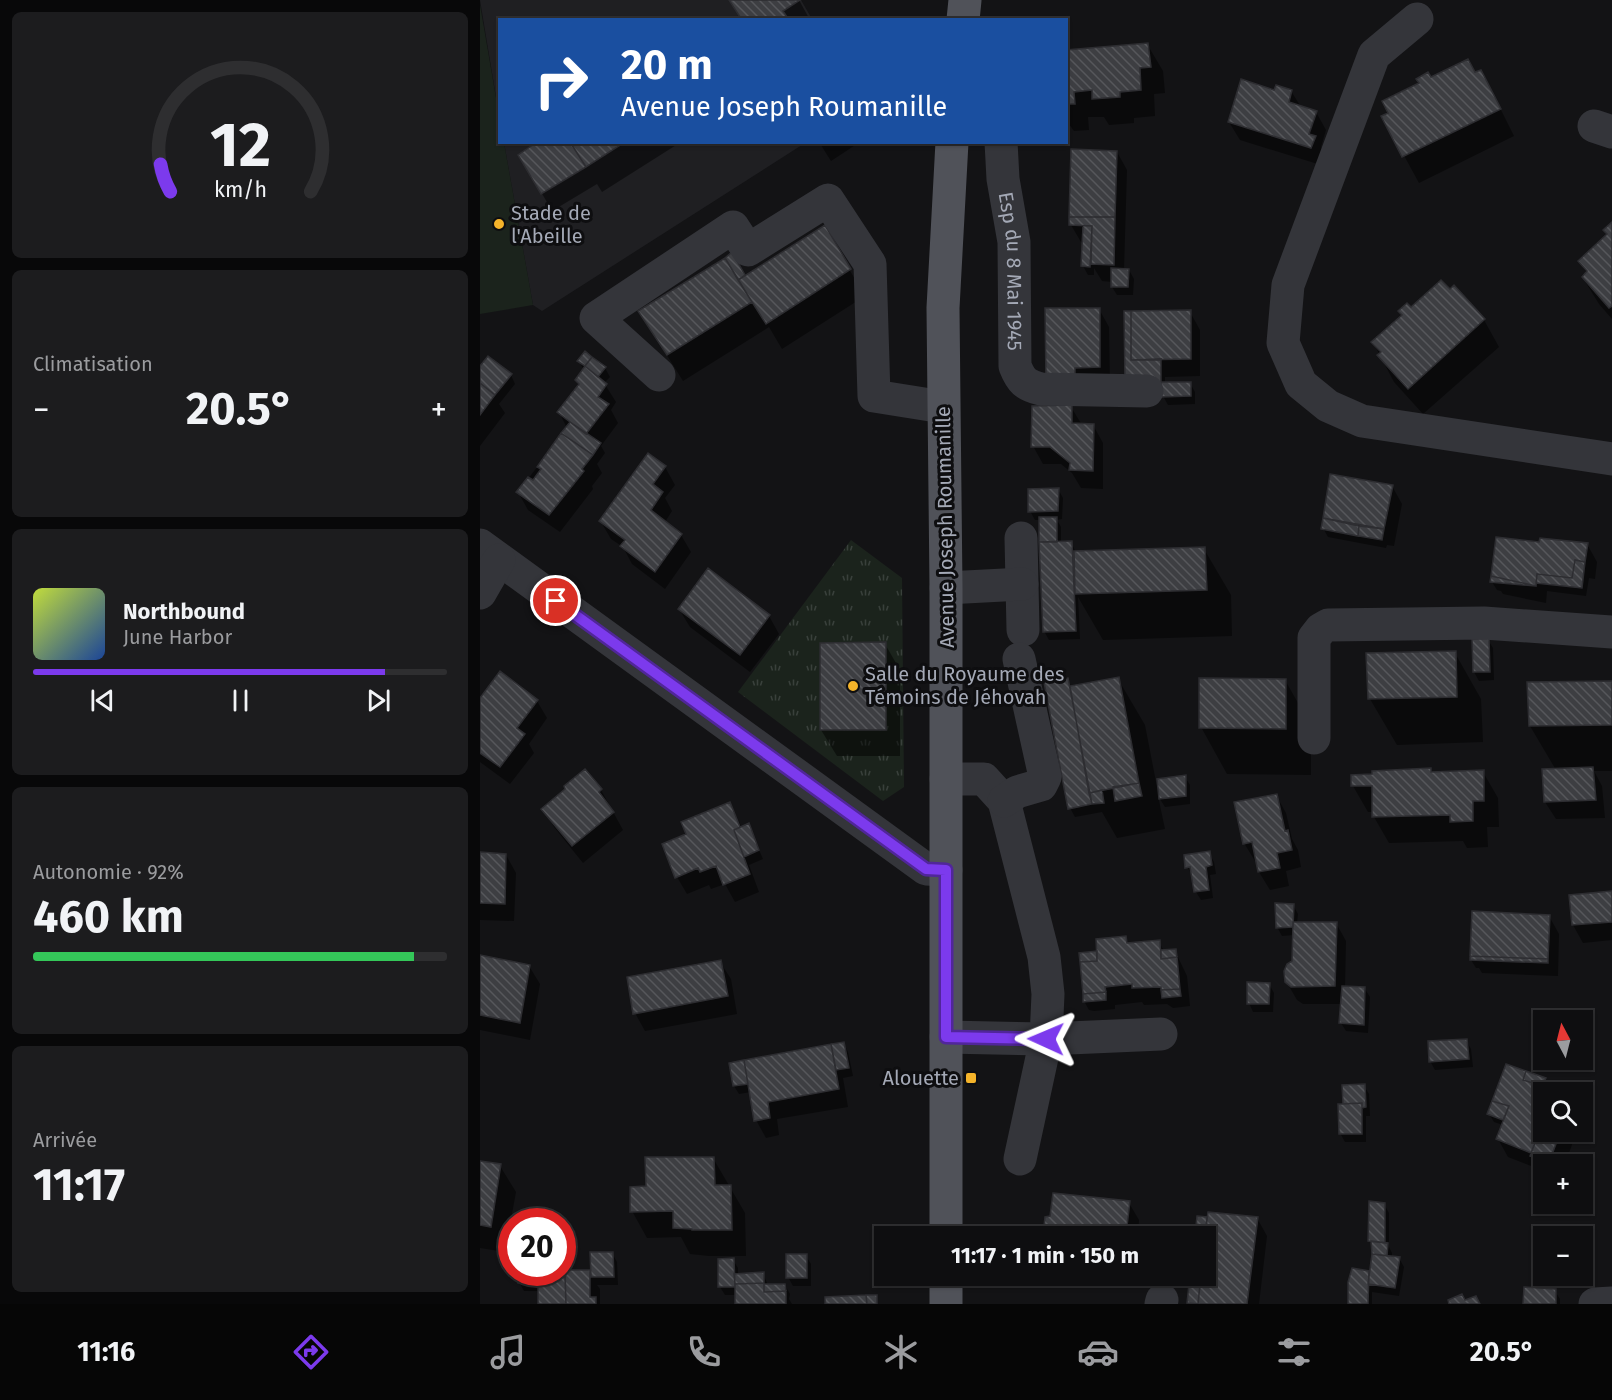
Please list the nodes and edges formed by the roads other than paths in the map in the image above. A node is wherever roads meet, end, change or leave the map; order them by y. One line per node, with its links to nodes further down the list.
1 (965, 0): 2 (main road)
2 (963, 18)
3 (1417, 19): 9 (street)
4 (952, 144): 8 (main road, Avenue Joseph Roumanille)
5 (1002, 144): 7 (street, Esp du 8 Mai 1945)
6 (659, 375): 8 (street)
7 (1147, 390)
8 (943, 407): 13 (main road, Avenue Joseph Roumanille)
9 (1608, 455)
10 (1020, 538): 12 (street)
11 (490, 553): 14 (street); 19 (street)
12 (1022, 585): 13 (street); 18 (street)
13 (946, 588): 17 (main road, Avenue Joseph Roumanille)
14 (480, 593)
15 (1612, 632): 16 (street)
16 (1314, 738)
17 (946, 779): 18 (street); 19 (main road, Avenue Joseph Roumanille)
18 (1004, 801): 22 (street)
19 (946, 870): 21 (main road, Avenue Joseph Roumanille)
20 (1161, 1034): 22 (street)
21 (946, 1037): 22 (street); 24 (main road, Avenue Joseph Roumanille)
22 (1046, 1039): 23 (street)
23 (1020, 1159)
24 (946, 1226)
25 (946, 1286): 27 (main road)
26 (1612, 1303): 28 (street)
27 (946, 1304)
28 (1595, 1304)

